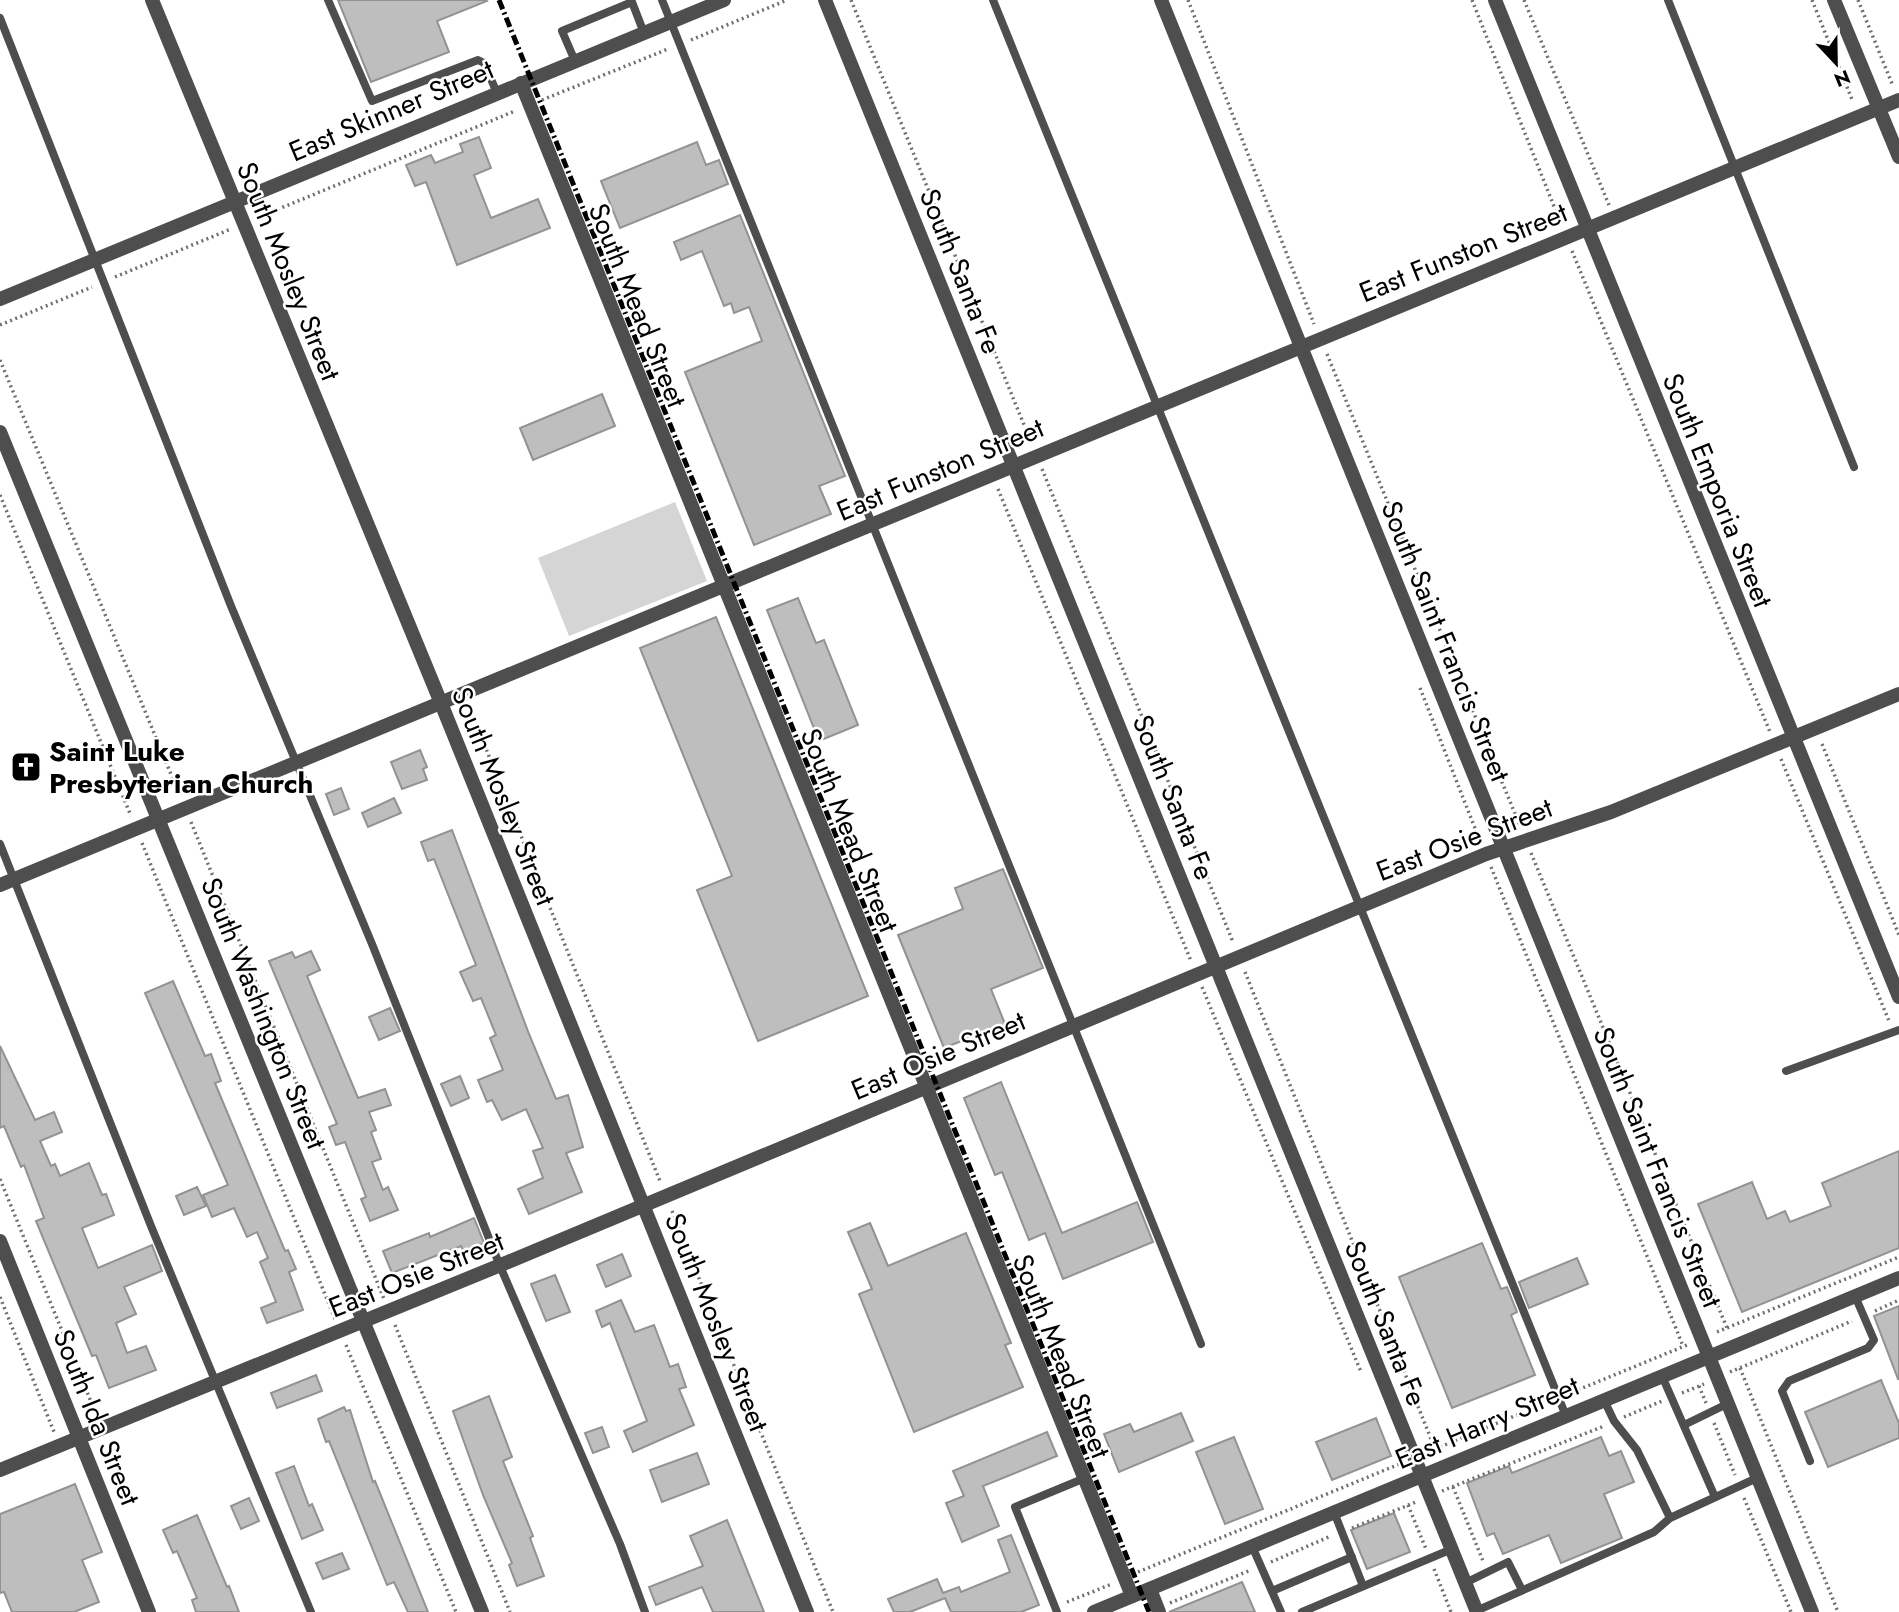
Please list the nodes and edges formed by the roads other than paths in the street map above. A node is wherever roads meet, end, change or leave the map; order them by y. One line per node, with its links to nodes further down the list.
1 (152, 0): 22 (street, South Mosley Street)
2 (328, 0): 18 (lane)
3 (662, 0): 13 (lane)
4 (724, 0): 13 (street, East Skinner Street)
5 (825, 0): 29 (street, South Santa Fe)
6 (993, 0): 27 (lane)
7 (1161, 0): 26 (street, South Saint Francis Street)
8 (1494, 0): 23 (street, South Emporia Street)
9 (1668, 0): 21 (lane)
10 (1834, 0): 19 (street)
11 (634, 1): 14 (lane); 15 (lane)
12 (0, 18): 24 (lane)
13 (671, 22): 14 (street, East Skinner Street); 31 (lane)
14 (644, 33): 15 (street, East Skinner Street)
15 (575, 61): 16 (street, East Skinner Street)
16 (521, 83): 18 (street, East Skinner Street); 32 (street, South Mead Street)
17 (1897, 91): 19 (street, East Funston Street)
18 (497, 93): 22 (street, East Skinner Street)
19 (1876, 102): 20 (street); 21 (street, East Funston Street)
20 (1899, 158)
21 (1735, 166): 23 (street, East Funston Street); 30 (lane)
22 (234, 202): 24 (street, East Skinner Street); 34 (street, South Mosley Street)
23 (1585, 228): 26 (street, East Funston Street); 35 (street, South Emporia Street)
24 (97, 259): 25 (street, East Skinner Street); 36 (lane)
25 (0, 299)
26 (1300, 345): 27 (street, East Funston Street); 39 (street, South Saint Francis Street)
27 (1157, 405): 29 (street, East Funston Street); 41 (lane)
28 (0, 432): 37 (street, South Washington Street)
29 (1013, 465): 31 (street, East Funston Street); 42 (street, South Santa Fe)
30 (1854, 467)
31 (871, 524): 32 (street, East Funston Street); 44 (lane)
32 (725, 586): 34 (street, East Funston Street); 47 (street, South Mead Street)
33 (1899, 694): 35 (street, East Osie Street)
34 (440, 704): 36 (street, East Funston Street); 48 (street, South Mosley Street)
35 (1794, 738): 39 (street, East Osie Street); 43 (street, South Emporia Street)
36 (298, 762): 37 (street, East Funston Street); 50 (lane)
37 (159, 820): 40 (street, East Funston Street); 53 (street, South Washington Street)
38 (0, 844): 40 (lane)
39 (1502, 847): 41 (street, East Osie Street); 55 (street, South Saint Francis Street)
40 (7, 883): 57 (lane)
41 (1361, 905): 42 (street, East Osie Street); 60 (lane)
42 (1215, 965): 44 (street, East Osie Street); 65 (street, South Santa Fe)
43 (1899, 997)
44 (1074, 1024): 47 (street, East Osie Street); 54 (lane)
45 (1896, 1031): 46 (lane)
46 (1786, 1071)
47 (926, 1086): 48 (street, East Osie Street); 67 (street, South Mead Street)
48 (644, 1206): 50 (street, East Osie Street); 87 (street, South Mosley Street)
49 (0, 1241): 62 (street, South Ida Street)
50 (500, 1266): 53 (street, East Osie Street); 86 (lane)
51 (1899, 1278): 52 (street, East Harry Street)
52 (1855, 1296): 55 (street, East Harry Street); 63 (lane)
53 (364, 1321): 57 (street, East Osie Street); 85 (street, South Washington Street)
54 (1201, 1344)
55 (1708, 1357): 56 (street, East Harry Street); 59 (street, South Saint Francis Street)
56 (1662, 1376): 58 (street, East Harry Street); 61 (lane)
57 (215, 1382): 62 (street, East Osie Street); 84 (lane)
58 (1604, 1400): 60 (street, East Harry Street); 70 (lane)
59 (1727, 1404): 61 (lane); 66 (street, South Saint Francis Street)
60 (1566, 1416): 65 (street, East Harry Street)
61 (1684, 1425): 68 (lane)
62 (79, 1437): 64 (street, East Osie Street); 83 (street, South Ida Street)
63 (1810, 1461)
64 (0, 1470)
65 (1422, 1476): 69 (street, East Harry Street); 72 (street, South Santa Fe)
66 (1758, 1478): 68 (lane); 91 (street, South Saint Francis Street)
67 (1085, 1479): 79 (street, South Mead Street); 80 (lane)
68 (1716, 1497): 70 (lane)
69 (1334, 1512): 71 (street, East Harry Street); 73 (lane)
70 (1670, 1518): 77 (lane)
71 (1252, 1546): 76 (street, East Harry Street); 78 (lane)
72 (1452, 1549): 74 (street, South Santa Fe); 75 (lane)
73 (1352, 1557): 75 (lane); 78 (lane)
74 (1465, 1583): 77 (lane); 82 (street, South Santa Fe)
75 (1363, 1586): 90 (lane)
76 (1150, 1589): 79 (street, East Harry Street); 81 (street)
77 (1522, 1590): 82 (lane)
78 (1272, 1591): 89 (lane)
79 (1132, 1596): 88 (street, East Harry Street)
80 (1056, 1609)
81 (1158, 1610)
82 (1477, 1611)
83 (149, 1612)
84 (311, 1612)
85 (482, 1612)
86 (645, 1612)
87 (807, 1612)
88 (1094, 1612)
89 (1281, 1612)
90 (1301, 1612)
91 (1812, 1612)

